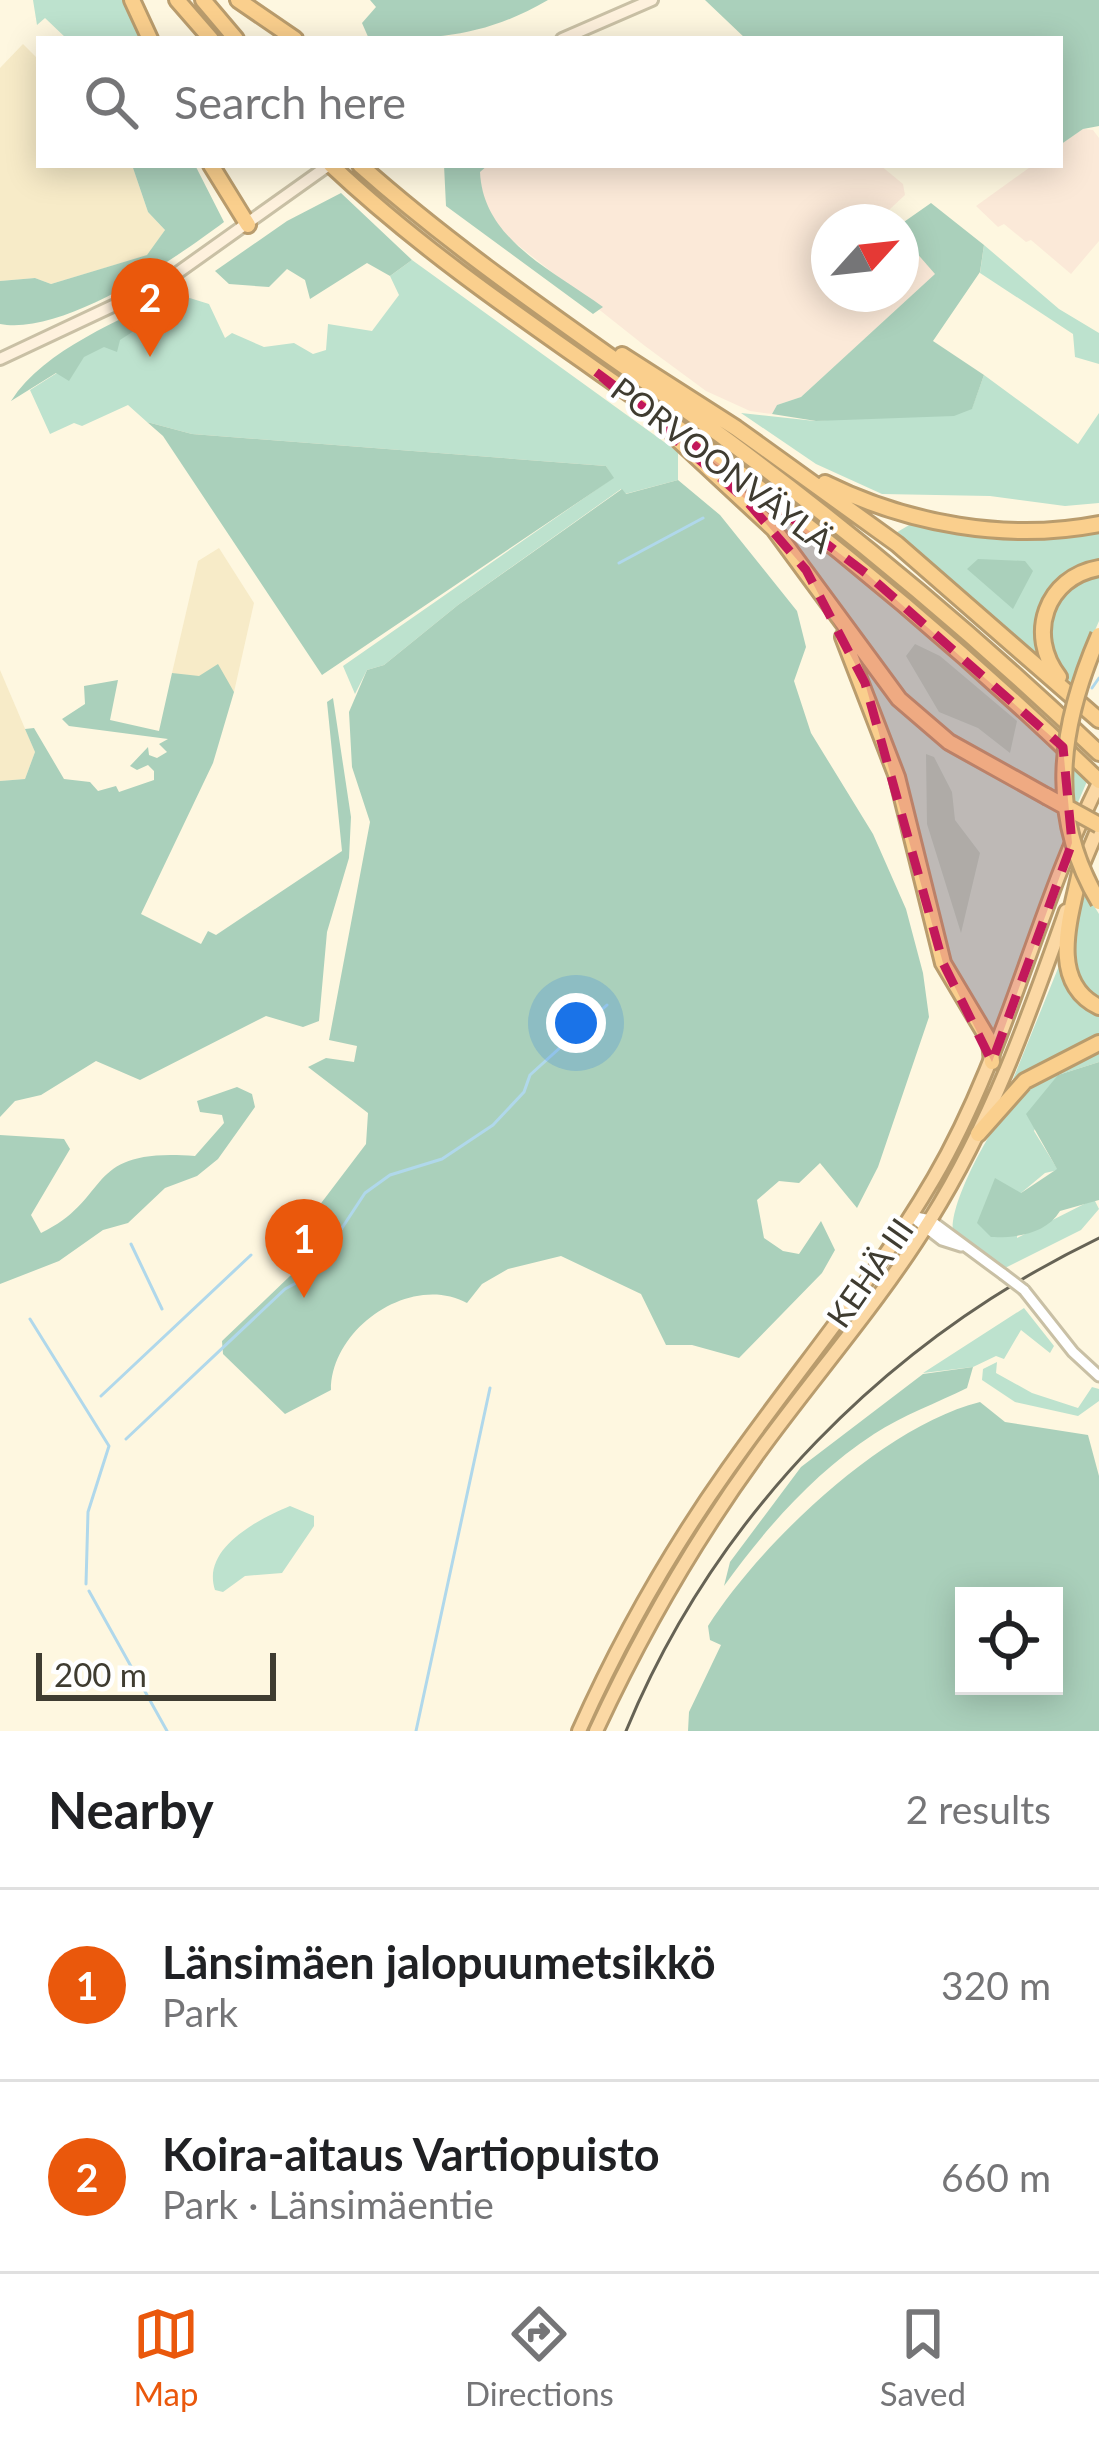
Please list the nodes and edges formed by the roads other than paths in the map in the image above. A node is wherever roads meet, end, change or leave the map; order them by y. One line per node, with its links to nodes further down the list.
1 (132, 0): 8 (highway)
2 (178, 0): 9 (highway)
3 (203, 0): 10 (highway)
4 (238, 0): 11 (highway)
5 (623, 0): 7 (main road)
6 (652, 0): 7 (main road)
7 (607, 17): 12 (main road)
8 (150, 36)
9 (208, 36)
10 (233, 36)
11 (291, 36)
12 (568, 36)
13 (213, 168): 17 (highway)
14 (325, 168): 17 (main road)
15 (334, 168): 20 (highway, PORVOONVÄYLÄ)
16 (364, 168): 18 (highway, PORVOONVÄYLÄ)
17 (248, 226): 19 (main road)
18 (569, 328): 21 (highway); 28 (highway, PORVOONVÄYLÄ)
19 (0, 359)
20 (596, 372): 24 (highway); 29 (highway, PORVOONVÄYLÄ)
21 (783, 460): 22 (highway); 26 (highway)
22 (1099, 524)
23 (1099, 568): 26 (highway)
24 (806, 570): 30 (highway, bridge); 35 (highway)
25 (1099, 635): 32 (highway, bridge)
26 (1081, 704): 27 (highway)
27 (1099, 720)
28 (1095, 750)
29 (1099, 782): 35 (highway, KEHÄ III)
30 (1099, 826): 31 (highway, KEHÄ III)
31 (1080, 872): 33 (highway); 36 (highway, KEHÄ III)
32 (1099, 902)
33 (1099, 1006)
34 (1099, 1043): 36 (highway)
35 (992, 1062): 37 (highway, KEHÄ III)
36 (979, 1134): 38 (highway, KEHÄ III)
37 (911, 1216): 38 (street); 40 (highway, KEHÄ III)
38 (927, 1225): 39 (street, bridge); 41 (highway, KEHÄ III)
39 (1099, 1376)
40 (579, 1731)
41 (596, 1731)

